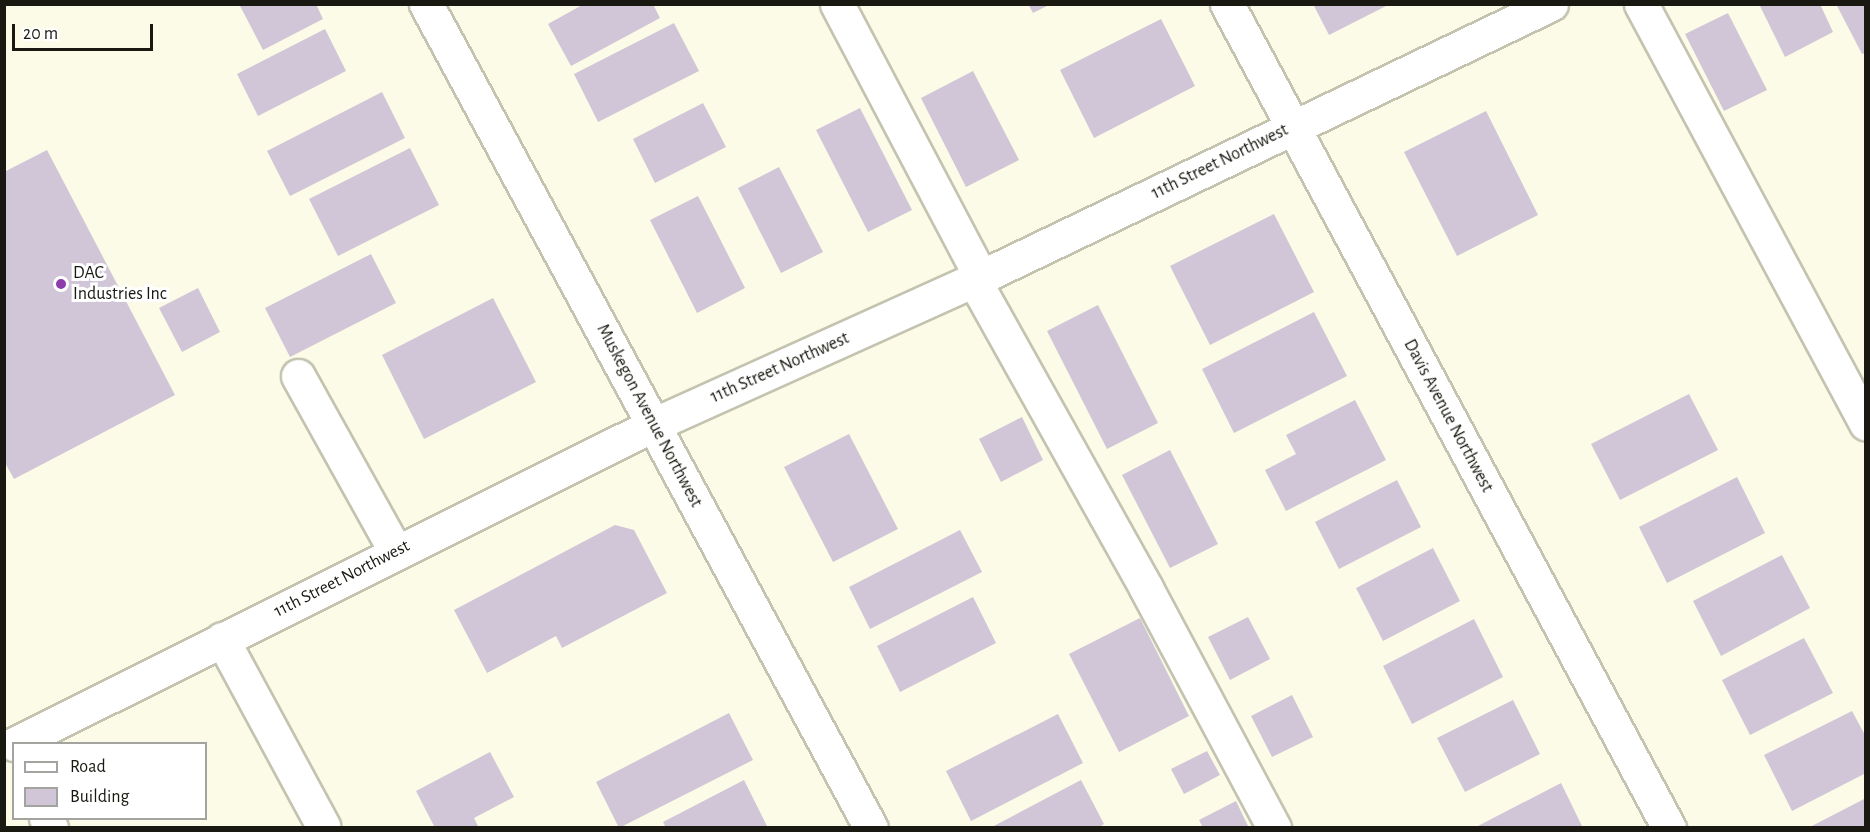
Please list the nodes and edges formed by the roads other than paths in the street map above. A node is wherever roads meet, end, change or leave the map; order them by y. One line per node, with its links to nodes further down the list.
1 (426, 4): 9 (street, Muskegon Avenue Northwest)
2 (837, 4): 7 (street)
3 (1227, 4): 6 (street, Davis Avenue Northwest)
4 (1551, 4): 6 (street, 11th Street Northwest)
5 (1641, 4): 10 (street)
6 (1293, 126): 7 (street, 11th Street Northwest); 17 (street, Davis Avenue Northwest)
7 (977, 279): 9 (street, 11th Street Northwest); 16 (street)
8 (298, 376): 11 (street)
9 (655, 424): 11 (street, 11th Street Northwest); 15 (street, Muskegon Avenue Northwest)
10 (1866, 424)
11 (396, 552): 12 (street, 11th Street Northwest)
12 (222, 639): 13 (street, 11th Street Northwest); 14 (street)
13 (20, 742)
14 (323, 826)
15 (871, 828)
16 (1274, 828)
17 (1669, 828)

